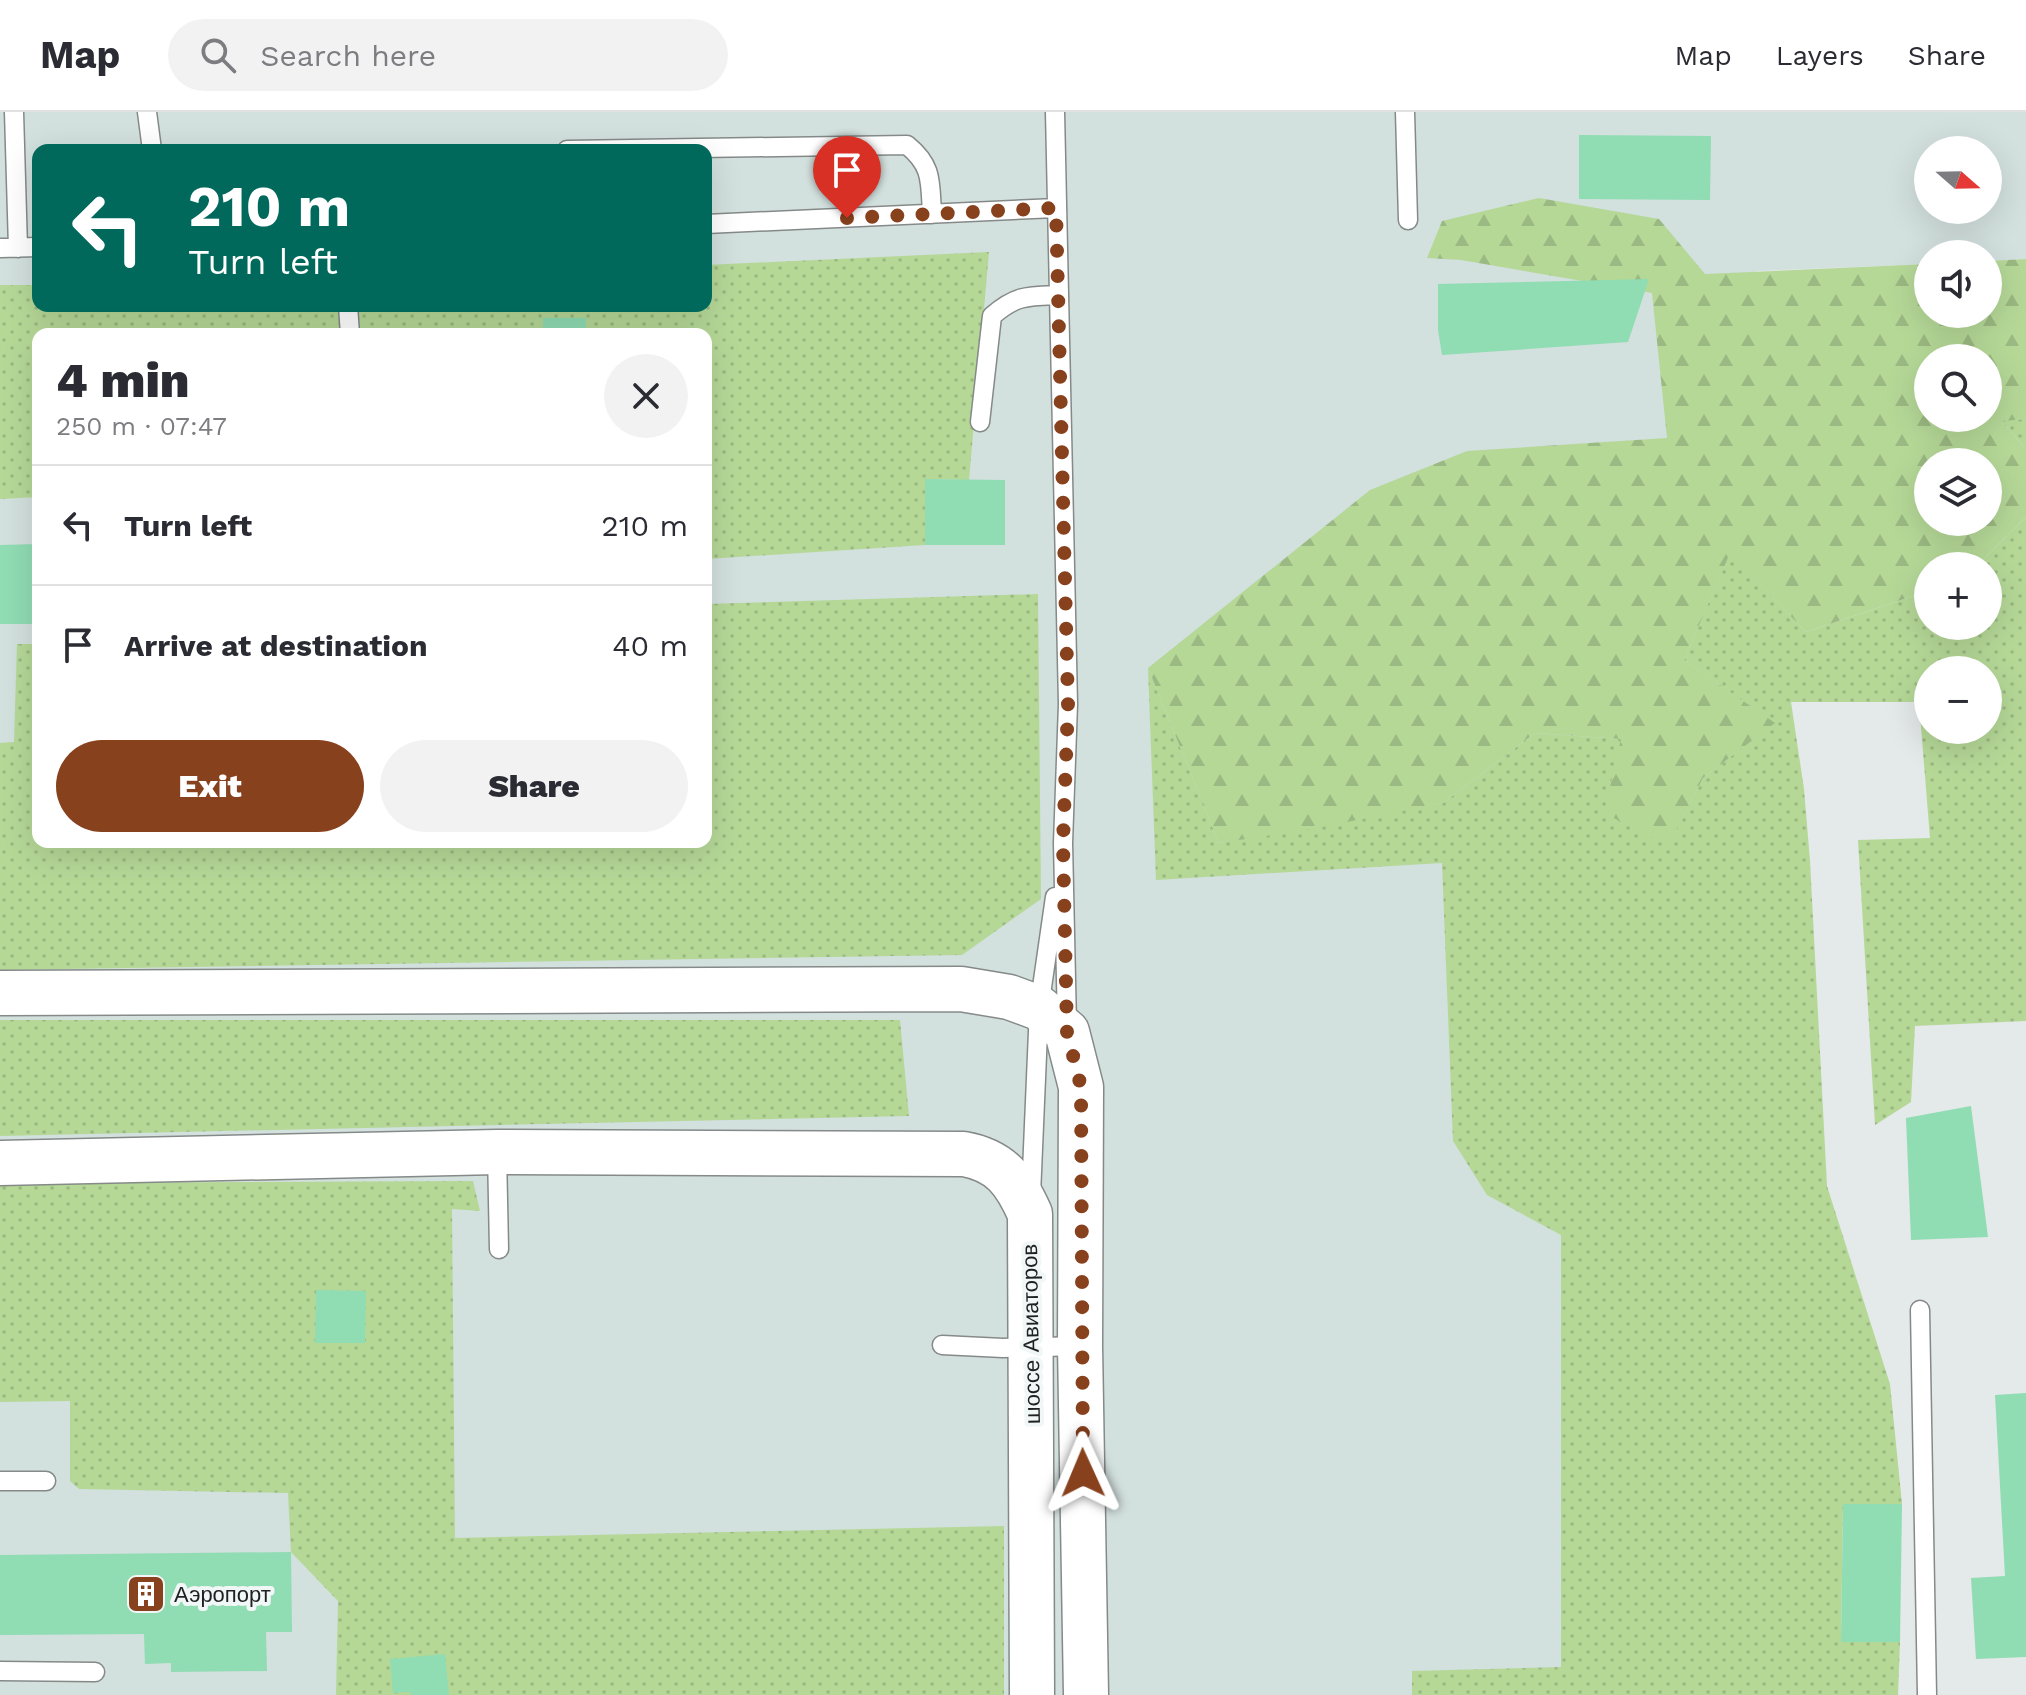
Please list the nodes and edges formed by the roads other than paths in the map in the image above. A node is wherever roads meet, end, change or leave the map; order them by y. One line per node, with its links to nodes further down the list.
1 (14, 112): 12 (lane)
2 (147, 112): 5 (lane)
3 (1055, 112): 7 (lane)
4 (1405, 112): 9 (lane)
5 (151, 144)
6 (712, 148): 8 (lane)
7 (1056, 208): 8 (lane); 13 (lane)
8 (932, 214): 10 (lane)
9 (1408, 220)
10 (712, 224)
11 (32, 247): 12 (lane)
12 (9, 248)
13 (1058, 295): 14 (lane); 15 (lane)
14 (980, 422)
15 (1063, 843): 17 (lane); 17 (lane)
16 (0, 993): 17 (street)
17 (1053, 1020): 20 (lane); 24 (street)
18 (497, 1152): 19 (street); 20 (street); 21 (lane)
19 (0, 1163)
20 (1030, 1214): 25 (street, шоссе Авиаторов)
21 (499, 1249)
22 (1920, 1310): 32 (lane)
23 (942, 1345): 25 (lane)
24 (1080, 1346): 25 (lane); 31 (street)
25 (1032, 1347): 30 (street, шоссе Авиаторов)
26 (0, 1481): 27 (lane)
27 (46, 1481)
28 (0, 1671): 29 (lane)
29 (95, 1672)
30 (1032, 1695)
31 (1086, 1695)
32 (1927, 1695)

